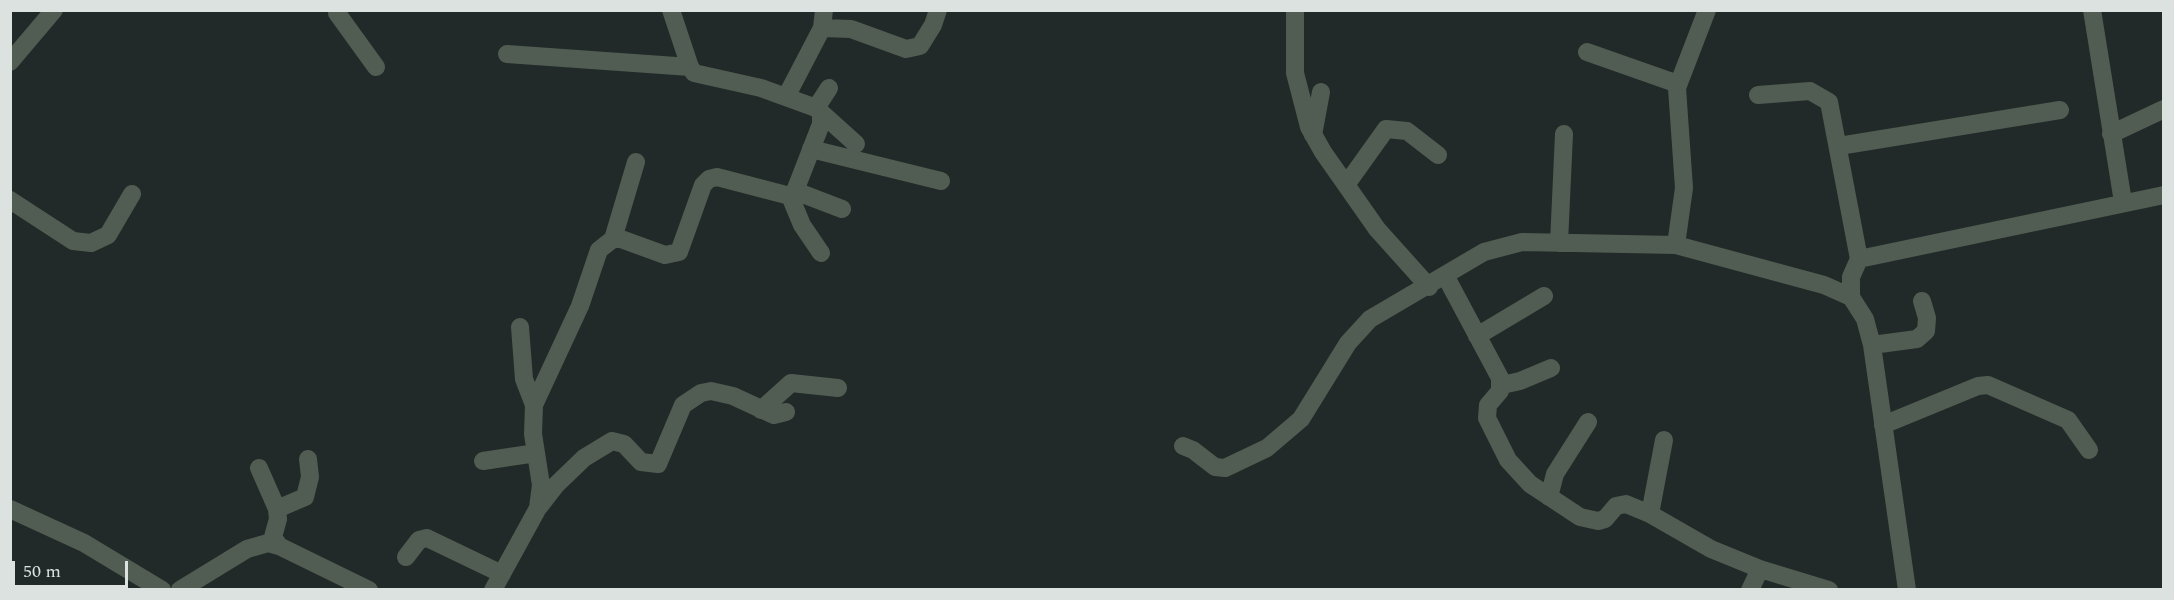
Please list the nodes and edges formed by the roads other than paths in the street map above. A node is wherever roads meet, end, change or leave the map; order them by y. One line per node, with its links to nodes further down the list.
1 (54, 10): 11 (street)
2 (671, 10): 13 (street)
3 (938, 10): 8 (street)
4 (1295, 10): 24 (street)
5 (1707, 10): 14 (street)
6 (2091, 10): 23 (street)
7 (338, 11): 12 (street)
8 (823, 19): 18 (street)
9 (1587, 52): 14 (street)
10 (507, 54): 13 (street)
11 (10, 62)
12 (376, 67)
13 (690, 67): 18 (street)
14 (1678, 84): 40 (street)
15 (829, 88): 21 (street)
16 (1321, 92): 24 (street)
17 (1758, 95): 26 (street)
18 (786, 97): 21 (street)
19 (2163, 109): 23 (street)
20 (2060, 110): 26 (street)
21 (818, 112): 25 (street); 27 (street)
22 (1564, 134): 39 (street)
23 (2112, 134): 36 (street)
24 (1313, 135): 31 (street)
25 (856, 144)
26 (1839, 146): 42 (street)
27 (811, 149): 30 (street); 32 (street)
28 (1438, 156): 31 (street)
29 (636, 162): 38 (street)
30 (941, 181)
31 (1346, 185): 44 (street)
32 (792, 193): 37 (street); 38 (street); 41 (street)
33 (132, 194): 35 (street)
34 (2163, 195): 36 (street)
35 (10, 200)
36 (2123, 202): 42 (street)
37 (842, 209)
38 (613, 239): 54 (street)
39 (1559, 243): 40 (street); 43 (street)
40 (1676, 245): 46 (street)
41 (821, 253)
42 (1859, 259): 46 (street)
43 (1446, 277): 44 (street); 49 (street)
44 (1429, 287): 60 (street)
45 (1544, 296): 49 (street)
46 (1851, 297): 50 (street)
47 (1922, 301): 50 (street)
48 (520, 327): 54 (street)
49 (1477, 336): 52 (street)
50 (1872, 345): 58 (street)
51 (1551, 368): 52 (street)
52 (1502, 385): 66 (street)
53 (838, 388): 55 (street)
54 (534, 405): 62 (street)
55 (761, 410): 56 (street); 67 (street)
56 (786, 412)
57 (1588, 422): 66 (street)
58 (1883, 425): 61 (street); 80 (street)
59 (1664, 440): 70 (street)
60 (1183, 446)
61 (2089, 450)
62 (536, 453): 64 (street); 67 (street)
63 (308, 459): 69 (street)
64 (483, 461)
65 (259, 468): 69 (street)
66 (1549, 496): 70 (street)
67 (538, 508): 74 (street)
68 (10, 509): 75 (street)
69 (277, 509): 71 (street)
70 (1650, 514): 73 (street)
71 (279, 546): 76 (street); 77 (street)
72 (405, 557): 74 (street)
73 (1760, 568): 78 (street); 79 (street)
74 (497, 582)
75 (162, 590)
76 (180, 590)
77 (369, 590)
78 (1750, 590)
79 (1829, 590)
80 (1907, 590)

